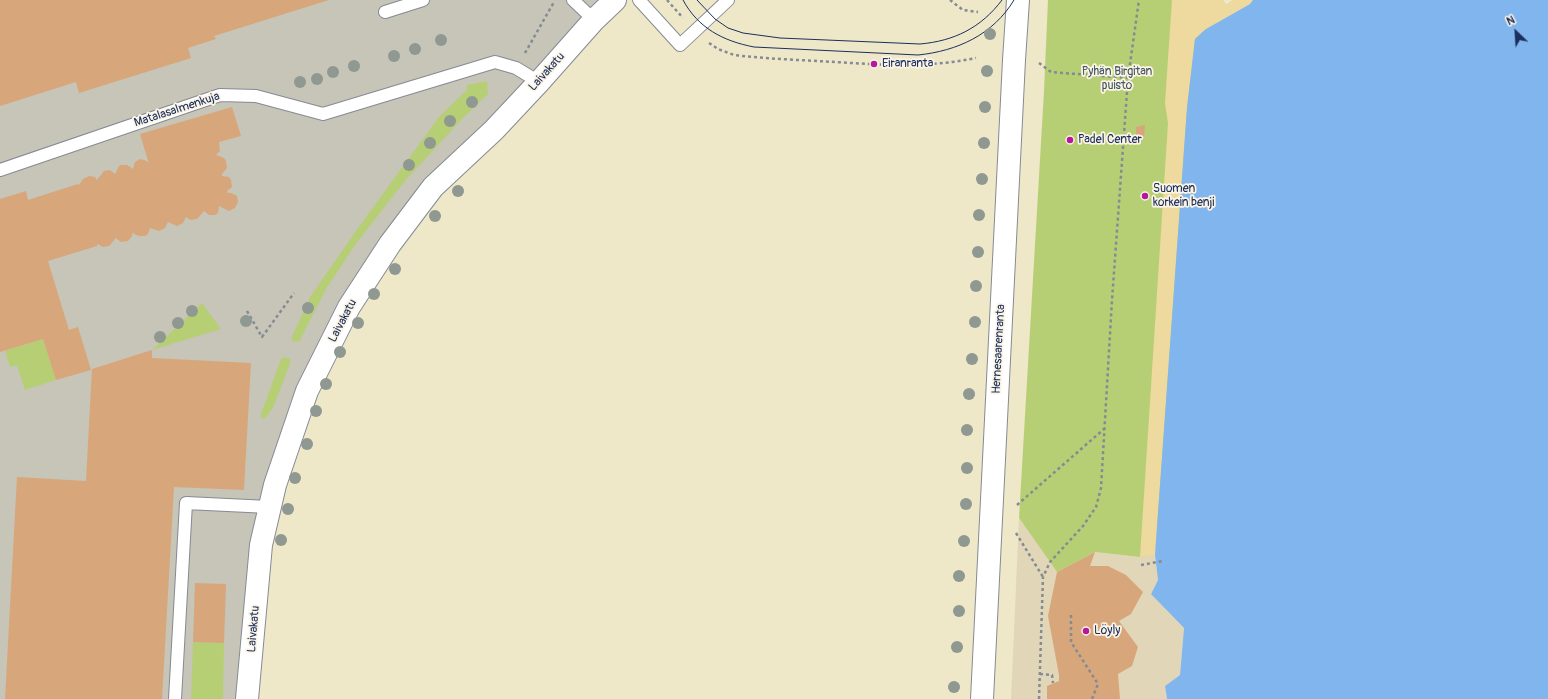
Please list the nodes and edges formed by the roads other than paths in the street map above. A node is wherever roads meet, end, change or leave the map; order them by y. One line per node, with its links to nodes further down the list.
1 (423, 0): 8 (lane)
2 (573, 0): 7 (lane)
3 (615, 0): 7 (street, Laivakatu)
4 (639, 0): 5 (lane)
5 (728, 0)
6 (1018, 0): 14 (street, Hernesaarenranta)
7 (596, 10): 9 (street, Laivakatu)
8 (385, 12)
9 (539, 82): 10 (lane, Matalasalmenkuja); 11 (street, Laivakatu)
10 (0, 170)
11 (270, 507): 12 (lane); 13 (street, Laivakatu)
12 (175, 699)
13 (247, 699)
14 (982, 699)

